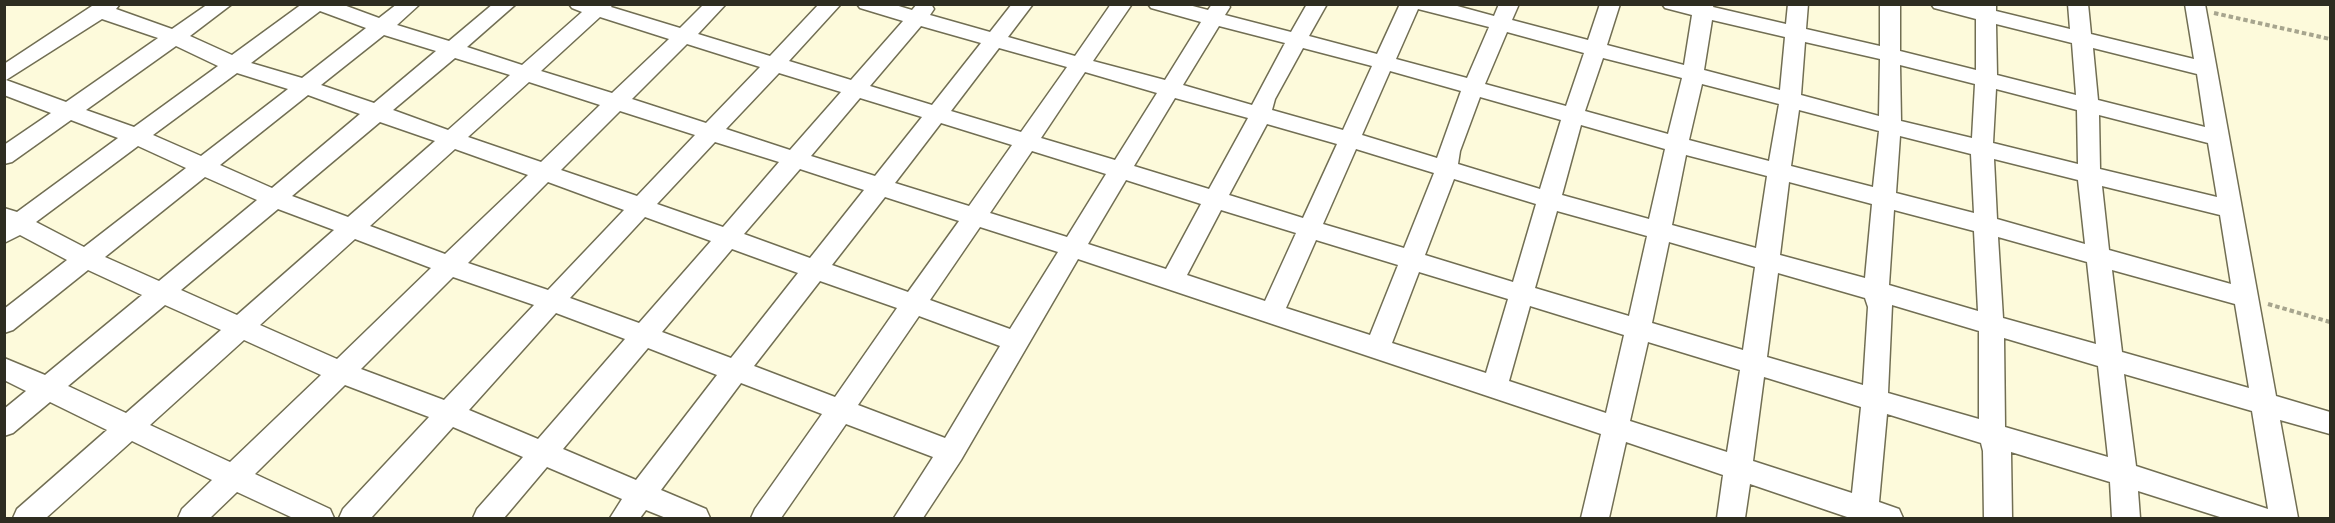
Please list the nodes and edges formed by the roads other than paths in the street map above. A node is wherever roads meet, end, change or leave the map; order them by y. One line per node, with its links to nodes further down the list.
1 (222, 4): 31 (street)
2 (318, 4): 28 (street); 39 (street)
3 (411, 4): 28 (street)
4 (506, 4): 35 (street)
5 (716, 4): 30 (street)
6 (831, 4): 40 (street)
7 (867, 4): 25 (street)
8 (1023, 4): 34 (street)
9 (1122, 4): 41 (street)
10 (1158, 4): 26 (street)
11 (1317, 4): 33 (street)
12 (1410, 4): 38 (street)
13 (1424, 4): 27 (street)
14 (1610, 4): 36 (street)
15 (1672, 4): 23 (street)
16 (1798, 4): 29 (street)
17 (1890, 4): 37 (street)
18 (1941, 4): 24 (street)
19 (2078, 4): 32 (street)
20 (593, 6): 30 (street); 43 (street)
21 (2191, 6): 42 (street)
22 (105, 8): 31 (street); 44 (street)
23 (1703, 8): 29 (street); 45 (street)
24 (1986, 10): 32 (street); 46 (street)
25 (921, 11): 34 (street); 50 (street)
26 (1217, 11): 33 (street); 51 (street)
27 (1505, 15): 36 (street); 49 (street)
28 (382, 27): 35 (street); 48 (street)
29 (1796, 34): 37 (street); 52 (street)
30 (683, 35): 40 (street); 53 (street)
31 (175, 37): 39 (street); 55 (street)
32 (2080, 39): 42 (street); 54 (street)
33 (1296, 40): 38 (street); 58 (street)
34 (996, 41): 41 (street); 57 (street)
35 (452, 49): 43 (street); 56 (street)
36 (1595, 50): 45 (street); 59 (street)
37 (1890, 55): 46 (street); 60 (street)
38 (1383, 62): 49 (street); 64 (street)
39 (235, 65): 48 (street); 62 (street)
40 (775, 65): 50 (street); 61 (street)
41 (1082, 65): 51 (street); 66 (street)
42 (2206, 69): 63 (street)
43 (526, 72): 53 (street); 65 (street)
44 (4, 74)
45 (1693, 75): 52 (street); 67 (street)
46 (1986, 79): 54 (street); 68 (street)
47 (4, 87): 55 (street)
48 (306, 87): 56 (street); 71 (street)
49 (1473, 88): 59 (street); 73 (street)
50 (854, 89): 57 (street); 70 (street)
51 (1170, 89): 58 (street); 72 (street)
52 (1790, 100): 60 (street); 74 (street)
53 (616, 102): 61 (street); 75 (street)
54 (2088, 105): 63 (street); 76 (street)
55 (69, 111): 62 (street); 69 (street)
56 (375, 114): 65 (street); 78 (street)
57 (939, 115): 66 (street); 77 (street)
58 (1260, 116): 64 (street); 79 (street)
59 (1573, 116): 67 (street); 81 (street)
60 (1890, 126): 68 (street); 80 (street)
61 (710, 133): 70 (street); 82 (street)
62 (137, 136): 71 (street); 85 (street)
63 (2218, 138): 83 (street)
64 (1348, 139): 73 (street); 88 (street)
65 (450, 141): 75 (street); 87 (street)
66 (1028, 141): 72 (street); 84 (street)
67 (1678, 145): 74 (street); 89 (street)
68 (1982, 148): 76 (street); 86 (street)
69 (4, 156)
70 (793, 159): 77 (street); 90 (street)
71 (203, 167): 78 (street); 93 (street)
72 (1121, 169): 79 (street); 91 (street)
73 (1446, 170): 81 (street); 94 (street)
74 (1779, 172): 80 (street); 95 (street)
75 (544, 173): 82 (street); 96 (street)
76 (2089, 176): 83 (street); 92 (street)
77 (880, 185): 84 (street); 97 (street)
78 (274, 198): 87 (street); 99 (street)
79 (1215, 198): 88 (street); 98 (street)
80 (1883, 199): 86 (street); 100 (street)
81 (1549, 200): 89 (street); 101 (street)
82 (641, 207): 90 (street); 103 (street)
83 (2230, 209): 102 (street)
84 (974, 218): 91 (street); 104 (street)
85 (10, 224): 93 (street)
86 (1986, 225): 92 (street); 107 (street)
87 (352, 227): 96 (street); 108 (street)
88 (1312, 228): 94 (street); 105 (street)
89 (1660, 232): 95 (street); 109 (street)
90 (726, 237): 97 (street); 110 (street)
91 (1074, 249): 98 (street); 111 (street)
92 (2097, 256): 102 (street); 113 (street)
93 (87, 259): 99 (street); 106 (street)
94 (1413, 260): 101 (street); 112 (street)
95 (1768, 261): 100 (street); 114 (street)
96 (450, 266): 103 (street); 117 (street)
97 (817, 269): 104 (street); 116 (street)
98 (1172, 280): 105 (street)
99 (162, 291): 108 (street); 118 (street)
100 (1876, 291): 107 (street); 120 (street)
101 (1522, 294): 109 (street); 119 (street)
102 (2246, 298): 121 (street)
103 (552, 302): 110 (street); 123 (street)
104 (913, 304): 111 (street); 122 (street)
105 (1271, 315): 112 (street)
106 (4, 323)
107 (1989, 323): 113 (street); 128 (street)
108 (241, 326): 117 (street); 127 (street)
109 (1639, 329): 114 (street); 126 (street)
110 (644, 336): 116 (street); 130 (street)
111 (1016, 341): 129 (street)
112 (1377, 350): 119 (street)
113 (2109, 360): 121 (street); 132 (street)
114 (1754, 362): 120 (street); 131 (street)
115 (4, 368): 118 (street)
116 (735, 371): 122 (street); 134 (street)
117 (341, 372): 123 (street); 133 (street)
118 (47, 389): 125 (street); 127 (street)
119 (1494, 389): 126 (street)
120 (1875, 400): 128 (street); 135 (street)
121 (2264, 404): 124 (street); 151 (street)
122 (840, 411): 129 (street); 143 (street)
123 (450, 414): 130 (street); 139 (street)
124 (2331, 423)
125 (4, 425)
126 (1616, 428): 131 (street); 145 (street)
127 (128, 429): 133 (street); 136 (street)
128 (1992, 435): 132 (street); 148 (street)
129 (951, 452): 144 (street)
130 (543, 453): 134 (street); 140 (street)
131 (1738, 468): 135 (street); 146 (street)
132 (2123, 474): 149 (street); 150 (street)
133 (234, 477): 137 (street); 138 (street)
134 (642, 495): 141 (street); 142 (street)
135 (1865, 515): 147 (street)
136 (27, 519)
137 (192, 519)
138 (320, 519)
139 (353, 519)
140 (487, 519)
141 (624, 519)
142 (696, 519)
143 (765, 519)
144 (908, 519)
145 (1595, 519)
146 (1731, 519)
147 (1889, 519)
148 (1998, 519)
149 (2126, 519)
150 (2260, 519)
151 (2284, 519)

